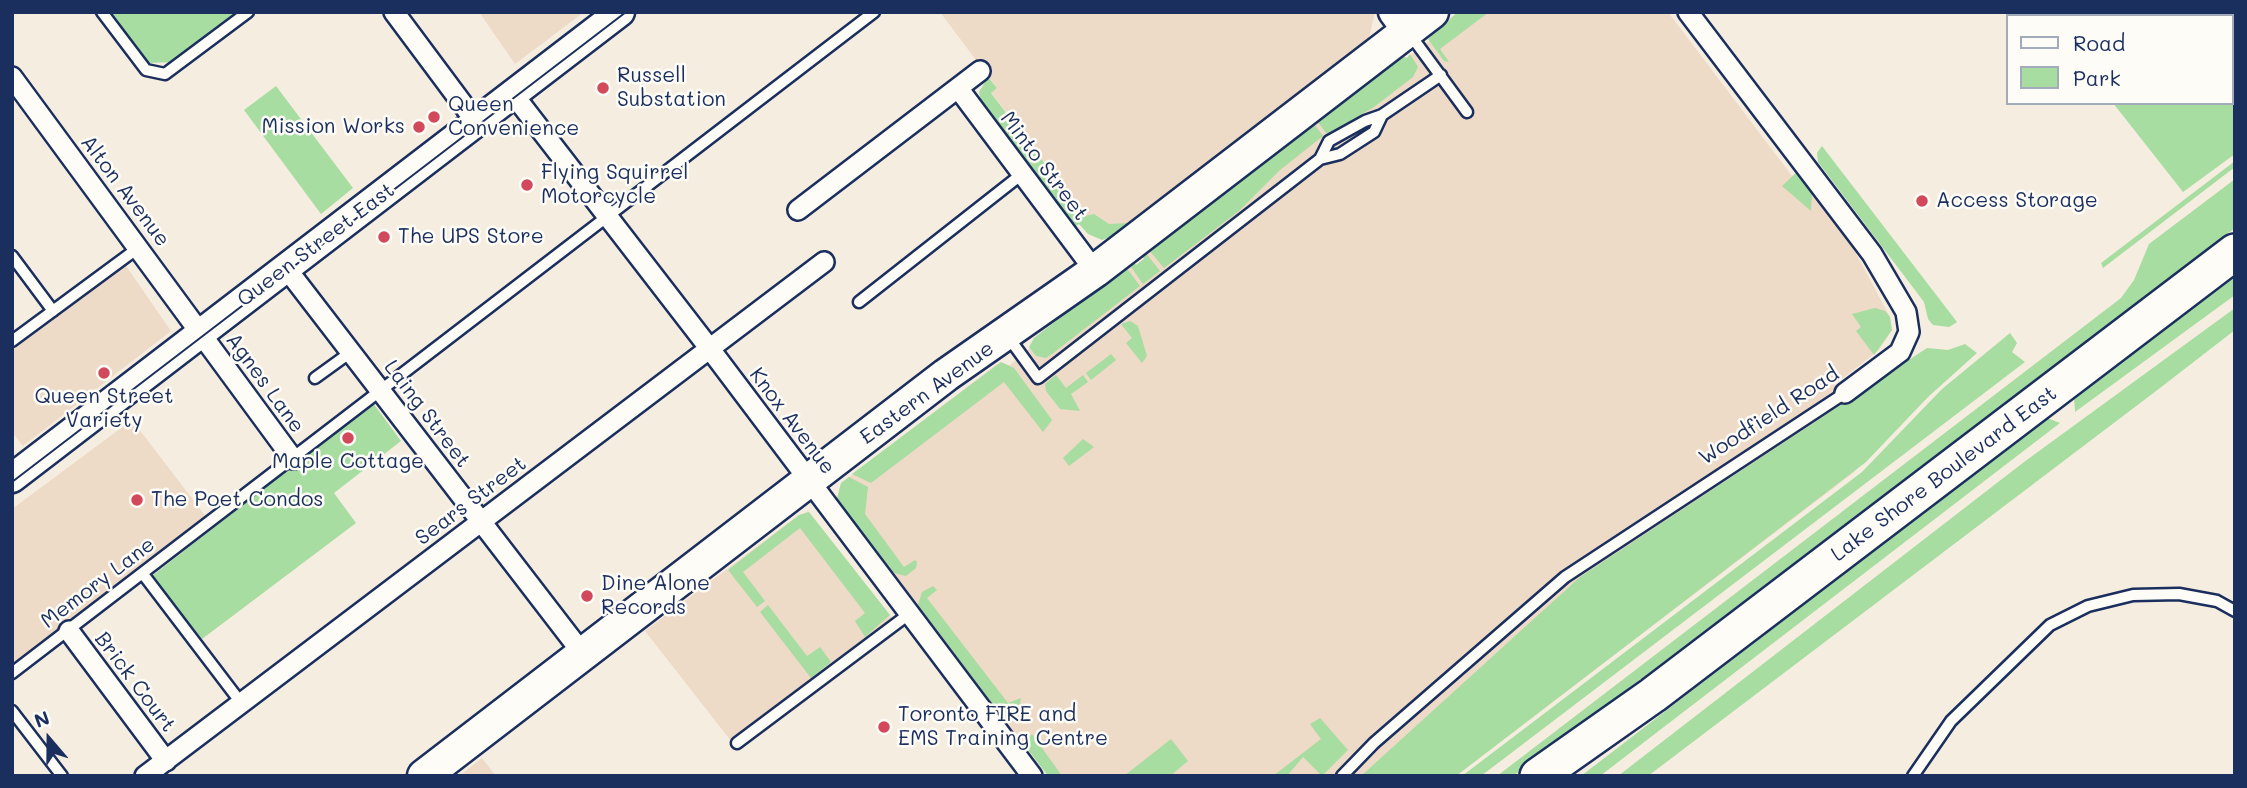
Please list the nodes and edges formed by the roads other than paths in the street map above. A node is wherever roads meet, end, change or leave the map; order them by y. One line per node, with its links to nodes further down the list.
1 (102, 12): 2 (lane)
2 (248, 12)
3 (394, 12): 15 (street)
4 (620, 12): 12 (main road, Queen Street East)
5 (874, 12): 19 (lane, Memory Lane)
6 (1688, 12): 35 (street, Woodfield Road)
7 (1411, 18): 9 (lane); 25 (main road, Eastern Avenue)
8 (980, 71): 11 (street)
9 (1441, 75): 13 (lane); 14 (lane)
10 (12, 77): 20 (street, Alton Avenue)
11 (958, 88): 17 (street, Minto Street); 18 (street)
12 (513, 94): 15 (main road, Queen Street East); 19 (street, Knox Avenue)
13 (1467, 111)
14 (1382, 115): 16 (lane); 16 (lane)
15 (476, 122): 24 (main road, Queen Street East)
16 (1320, 159): 29 (lane)
17 (1022, 174): 25 (street, Minto Street); 26 (lane)
18 (798, 210)
19 (608, 219): 31 (street, Knox Avenue); 34 (lane, Memory Lane)
20 (139, 247): 27 (lane); 28 (street, Alton Avenue)
21 (2235, 252): 46 (highway, Lake Shore Boulevard East)
22 (12, 256): 27 (lane)
23 (824, 262): 31 (street, Sears Street)
24 (286, 268): 28 (main road, Queen Street East); 32 (street, Laing Street)
25 (1095, 271): 29 (main road, Eastern Avenue)
26 (859, 302)
27 (53, 311): 30 (lane)
28 (201, 333): 36 (street, Agnes Lane); 37 (main road, Queen Street East)
29 (1006, 334): 38 (main road, Eastern Avenue)
30 (12, 341)
31 (710, 349): 38 (street, Knox Avenue); 39 (street, Sears Street)
32 (351, 352): 33 (lane); 34 (street, Laing Street)
33 (315, 378)
34 (380, 391): 36 (lane, Memory Lane); 39 (street, Laing Street)
35 (1845, 393): 55 (lane, Woodfield Road)
36 (293, 459): 40 (lane, Memory Lane)
37 (14, 473)
38 (808, 481): 42 (street, Knox Avenue); 44 (main road, Eastern Avenue)
39 (481, 523): 44 (street, Laing Street); 47 (street, Sears Street)
40 (143, 574): 43 (lane, Memory Lane); 47 (lane)
41 (2235, 611): 58 (lane)
42 (909, 614): 49 (lane); 54 (street, Knox Avenue)
43 (69, 631): 45 (lane, Memory Lane); 50 (street, Brick Court)
44 (583, 654): 51 (main road, Eastern Avenue)
45 (12, 673)
46 (1653, 695): 56 (highway, Lake Shore Boulevard East); 57 (highway, Lake Shore Boulevard East)
47 (242, 704): 50 (street, Sears Street)
48 (12, 711): 52 (lane)
49 (737, 743)
50 (166, 761): 53 (street, Sears Street)
51 (439, 768)
52 (62, 776)
53 (145, 776)
54 (1032, 776)
55 (1342, 776)
56 (1538, 776)
57 (1561, 776)
58 (1913, 776)

